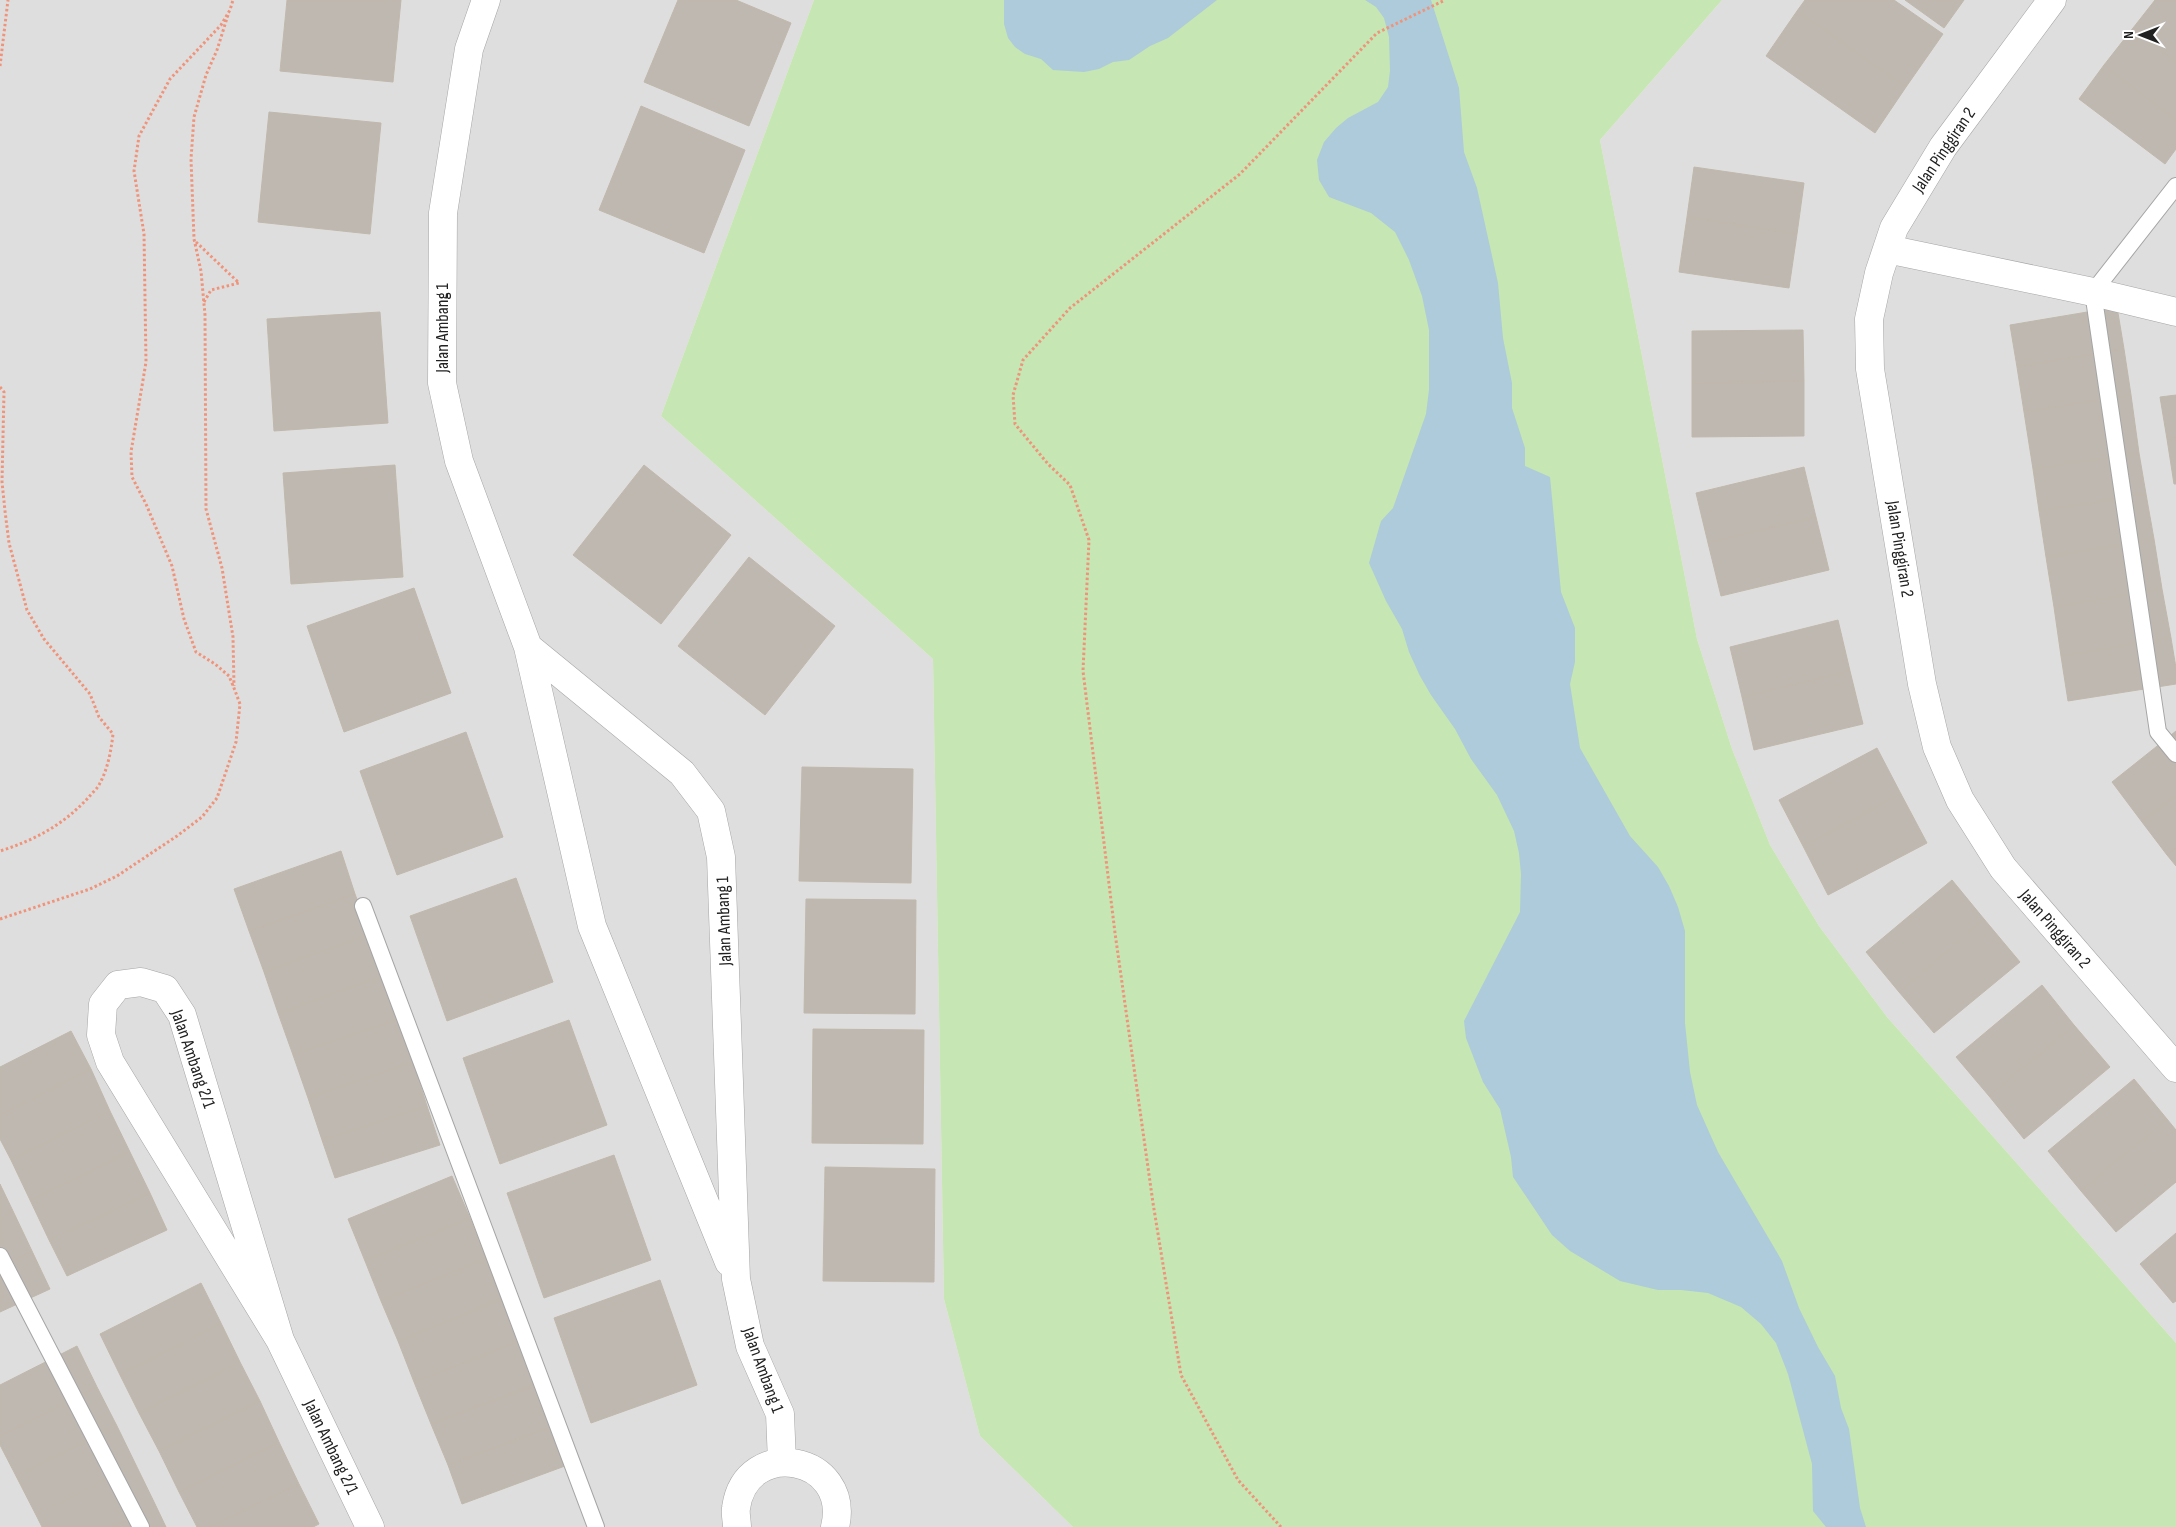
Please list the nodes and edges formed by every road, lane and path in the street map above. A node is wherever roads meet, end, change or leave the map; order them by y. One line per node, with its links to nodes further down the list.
1 (8, 0): 7 (path)
2 (233, 0): 6 (path)
3 (486, 0): 15 (street, Jalan Ambang 1)
4 (1445, 0): 31 (path)
5 (2052, 0): 10 (street, Jalan Pinggiran 2)
6 (230, 10): 9 (path); 16 (path)
7 (0, 66)
8 (2176, 186): 11 (lane)
9 (195, 242): 12 (path); 12 (path)
10 (1887, 249): 11 (street); 21 (street, Jalan Pinggiran 2)
11 (2094, 292): 13 (street); 17 (lane)
12 (204, 302): 16 (path)
13 (2176, 312)
14 (0, 387): 18 (path)
15 (528, 647): 23 (street, Jalan Ambang 1); 23 (street, Jalan Ambang 1)
16 (234, 688): 20 (path)
17 (2176, 754)
18 (0, 851)
19 (363, 906): 28 (lane)
20 (0, 918)
21 (2176, 1068)
22 (0, 1256): 26 (lane)
23 (736, 1279): 25 (street, Jalan Ambang 1)
24 (280, 1340): 24 (street, Jalan Ambang 2/1); 27 (street, Jalan Ambang 2/1)
25 (782, 1462): 29 (street); 30 (street)
26 (141, 1527)
27 (370, 1527)
28 (596, 1527)
29 (737, 1527)
30 (835, 1527)
31 (1281, 1527)

